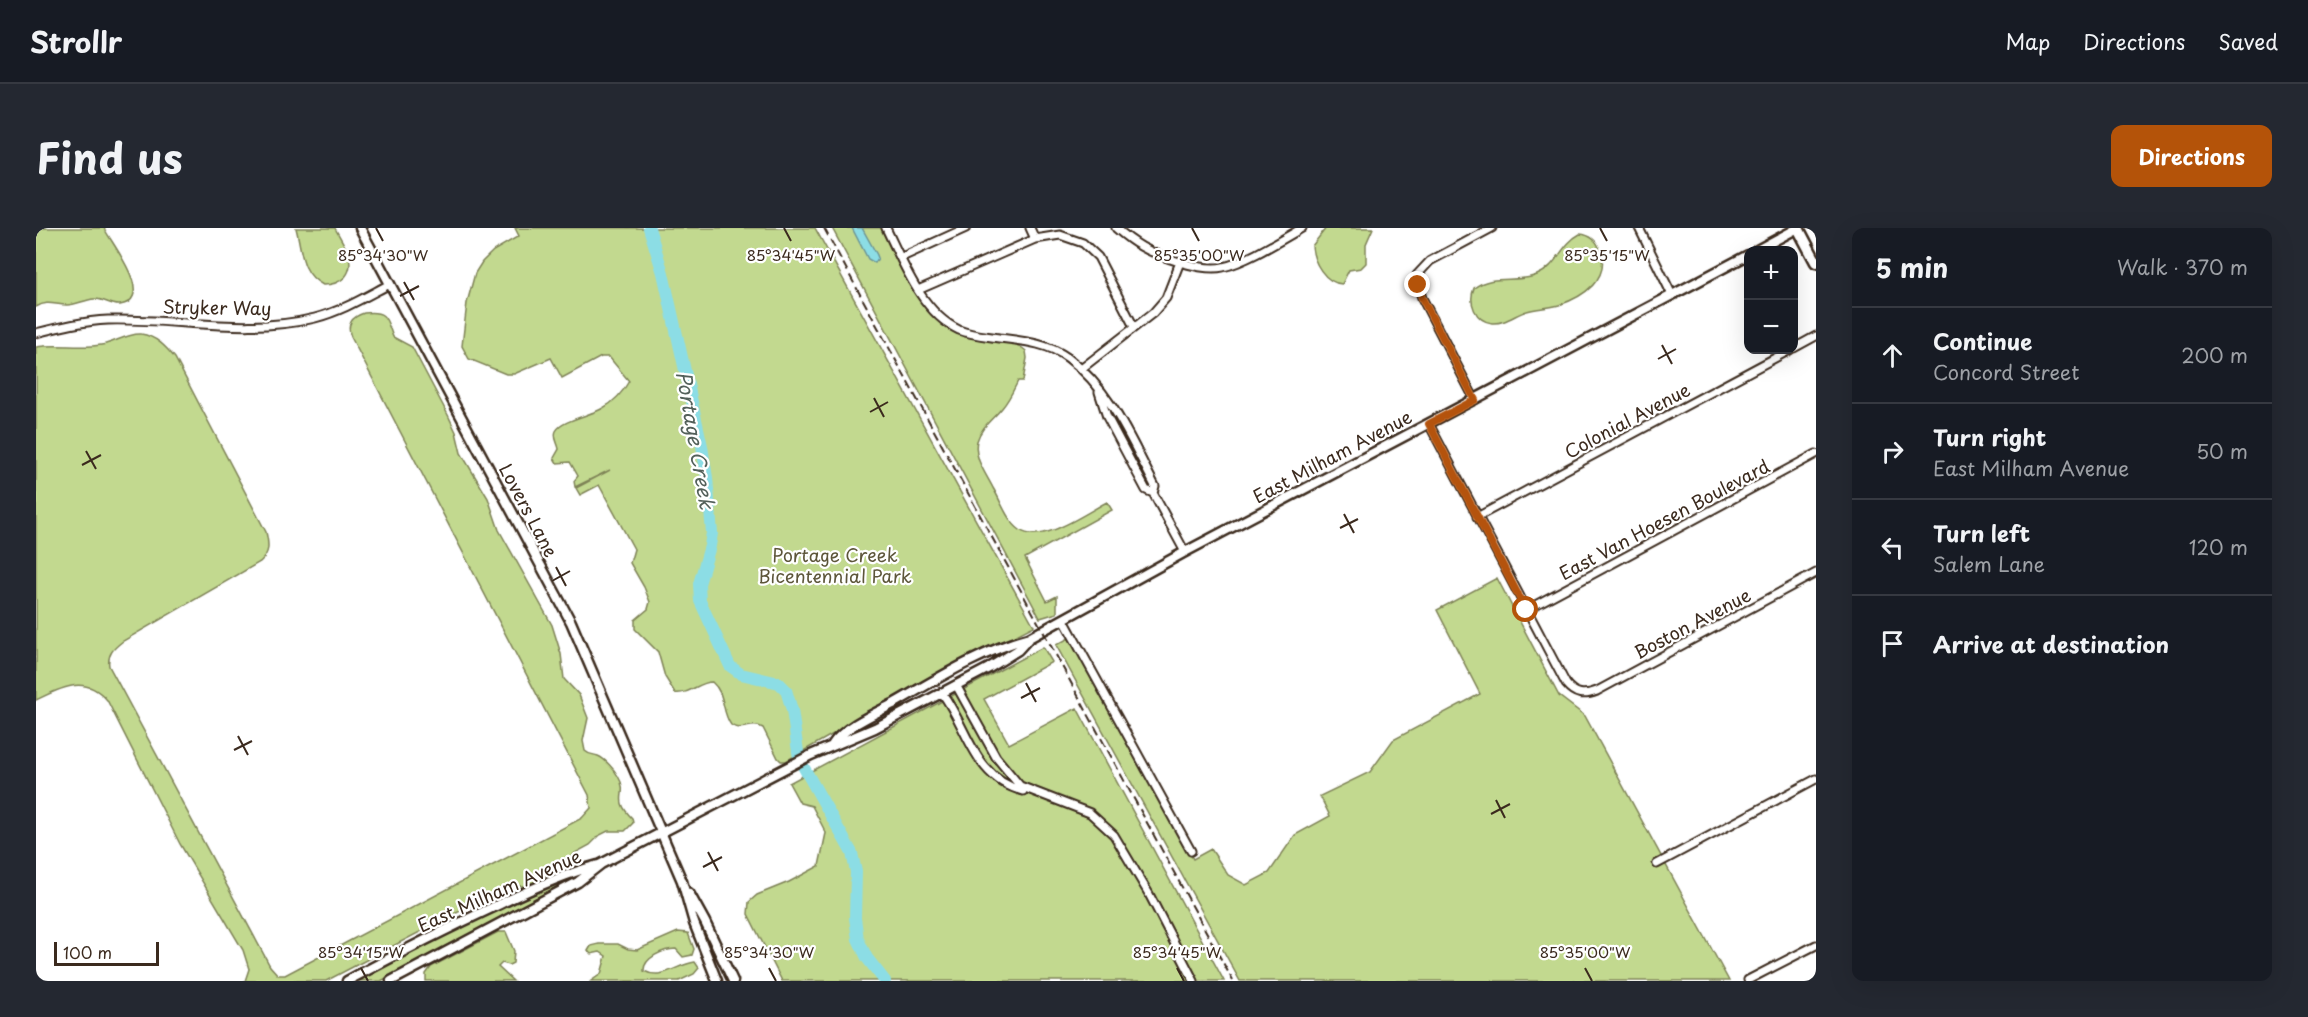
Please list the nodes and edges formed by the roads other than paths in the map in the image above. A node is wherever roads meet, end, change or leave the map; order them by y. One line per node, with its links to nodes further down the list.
1 (360, 228): 17 (street, Lovers Lane)
2 (886, 228): 13 (street)
3 (966, 228): 13 (street)
4 (1030, 228): 11 (street)
5 (1116, 228): 15 (street)
6 (1302, 228): 10 (street)
7 (1492, 228): 26 (street)
8 (1639, 228): 19 (street)
9 (1798, 228): 12 (street); 16 (main road)
10 (1289, 231): 15 (street)
11 (1035, 239): 18 (street); 20 (street)
12 (1764, 246)
13 (902, 257): 18 (street)
14 (1744, 258): 19 (street, East Milham Avenue)
15 (1180, 261): 20 (street)
16 (1816, 262)
17 (390, 284): 21 (street, Stryker Way); 42 (street, Lovers Lane)
18 (918, 290): 25 (street)
19 (1672, 295): 26 (street, East Milham Avenue)
20 (1134, 327): 25 (street)
21 (36, 333)
22 (1816, 336): 23 (street, Colonial Avenue)
23 (1798, 346)
24 (1783, 354): 29 (street, Colonial Avenue)
25 (1081, 369): 30 (street)
26 (1475, 400): 27 (street, East Milham Avenue)
27 (1429, 424): 29 (street); 30 (street, East Milham Avenue)
28 (1816, 454): 32 (street, East Van Hoesen Boulevard)
29 (1477, 517): 32 (street)
30 (1185, 552): 33 (street, East Milham Avenue)
31 (1816, 573): 32 (street, Boston Avenue)
32 (1526, 610)
33 (1064, 620): 34 (street, East Milham Avenue); 43 (street)
34 (1029, 638): 35 (street, East Milham Avenue); 38 (street, East Milham Avenue)
35 (956, 685): 36 (street, East Milham Avenue); 37 (street)
36 (942, 693): 38 (street, East Milham Avenue); 39 (street)
37 (986, 740): 39 (street); 41 (street)
38 (833, 744): 42 (street, East Milham Avenue)
39 (972, 748): 41 (street)
40 (1816, 779): 45 (street)
41 (1040, 795): 53 (street)
42 (662, 834): 44 (street, East Milham Avenue); 46 (street, Lovers Lane)
43 (1191, 851)
44 (602, 864): 49 (street, East Milham Avenue); 50 (street, East Milham Avenue)
45 (1657, 864)
46 (682, 881): 51 (street, Lovers Lane); 52 (street, Lovers Lane)
47 (1816, 945): 48 (street)
48 (1748, 980)
49 (347, 981)
50 (391, 981)
51 (717, 981)
52 (733, 981)
53 (1194, 981)

